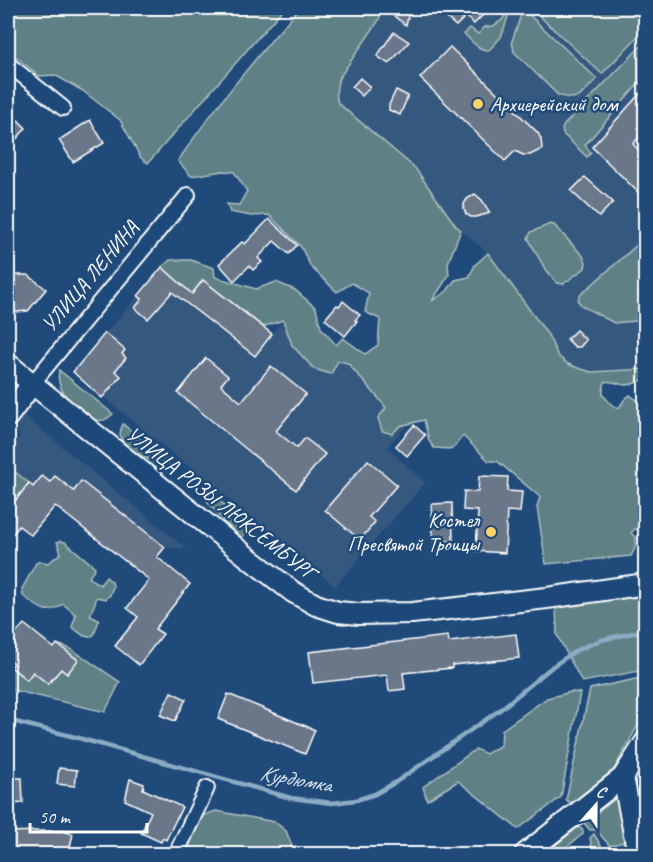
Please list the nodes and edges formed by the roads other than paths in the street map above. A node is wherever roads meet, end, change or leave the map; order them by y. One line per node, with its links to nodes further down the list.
1 (8, 64): 2 (street)
2 (63, 108)
3 (188, 195): 5 (street, УЛИЦА ЛЕНИНА)
4 (8, 364): 5 (main road, УЛИЦА РОЗЫ ЛЮКСЕМБУРГ)
5 (32, 384): 6 (main road, УЛИЦА ЛЕНИНА); 7 (main road, УЛИЦА РОЗЫ ЛЮКСЕМБУРГ)
6 (8, 416)
7 (645, 584)
8 (645, 741): 9 (main road)
9 (623, 777): 12 (main road); 13 (main road)
10 (207, 788): 11 (street)
11 (176, 855)
12 (525, 855)
13 (638, 855)

